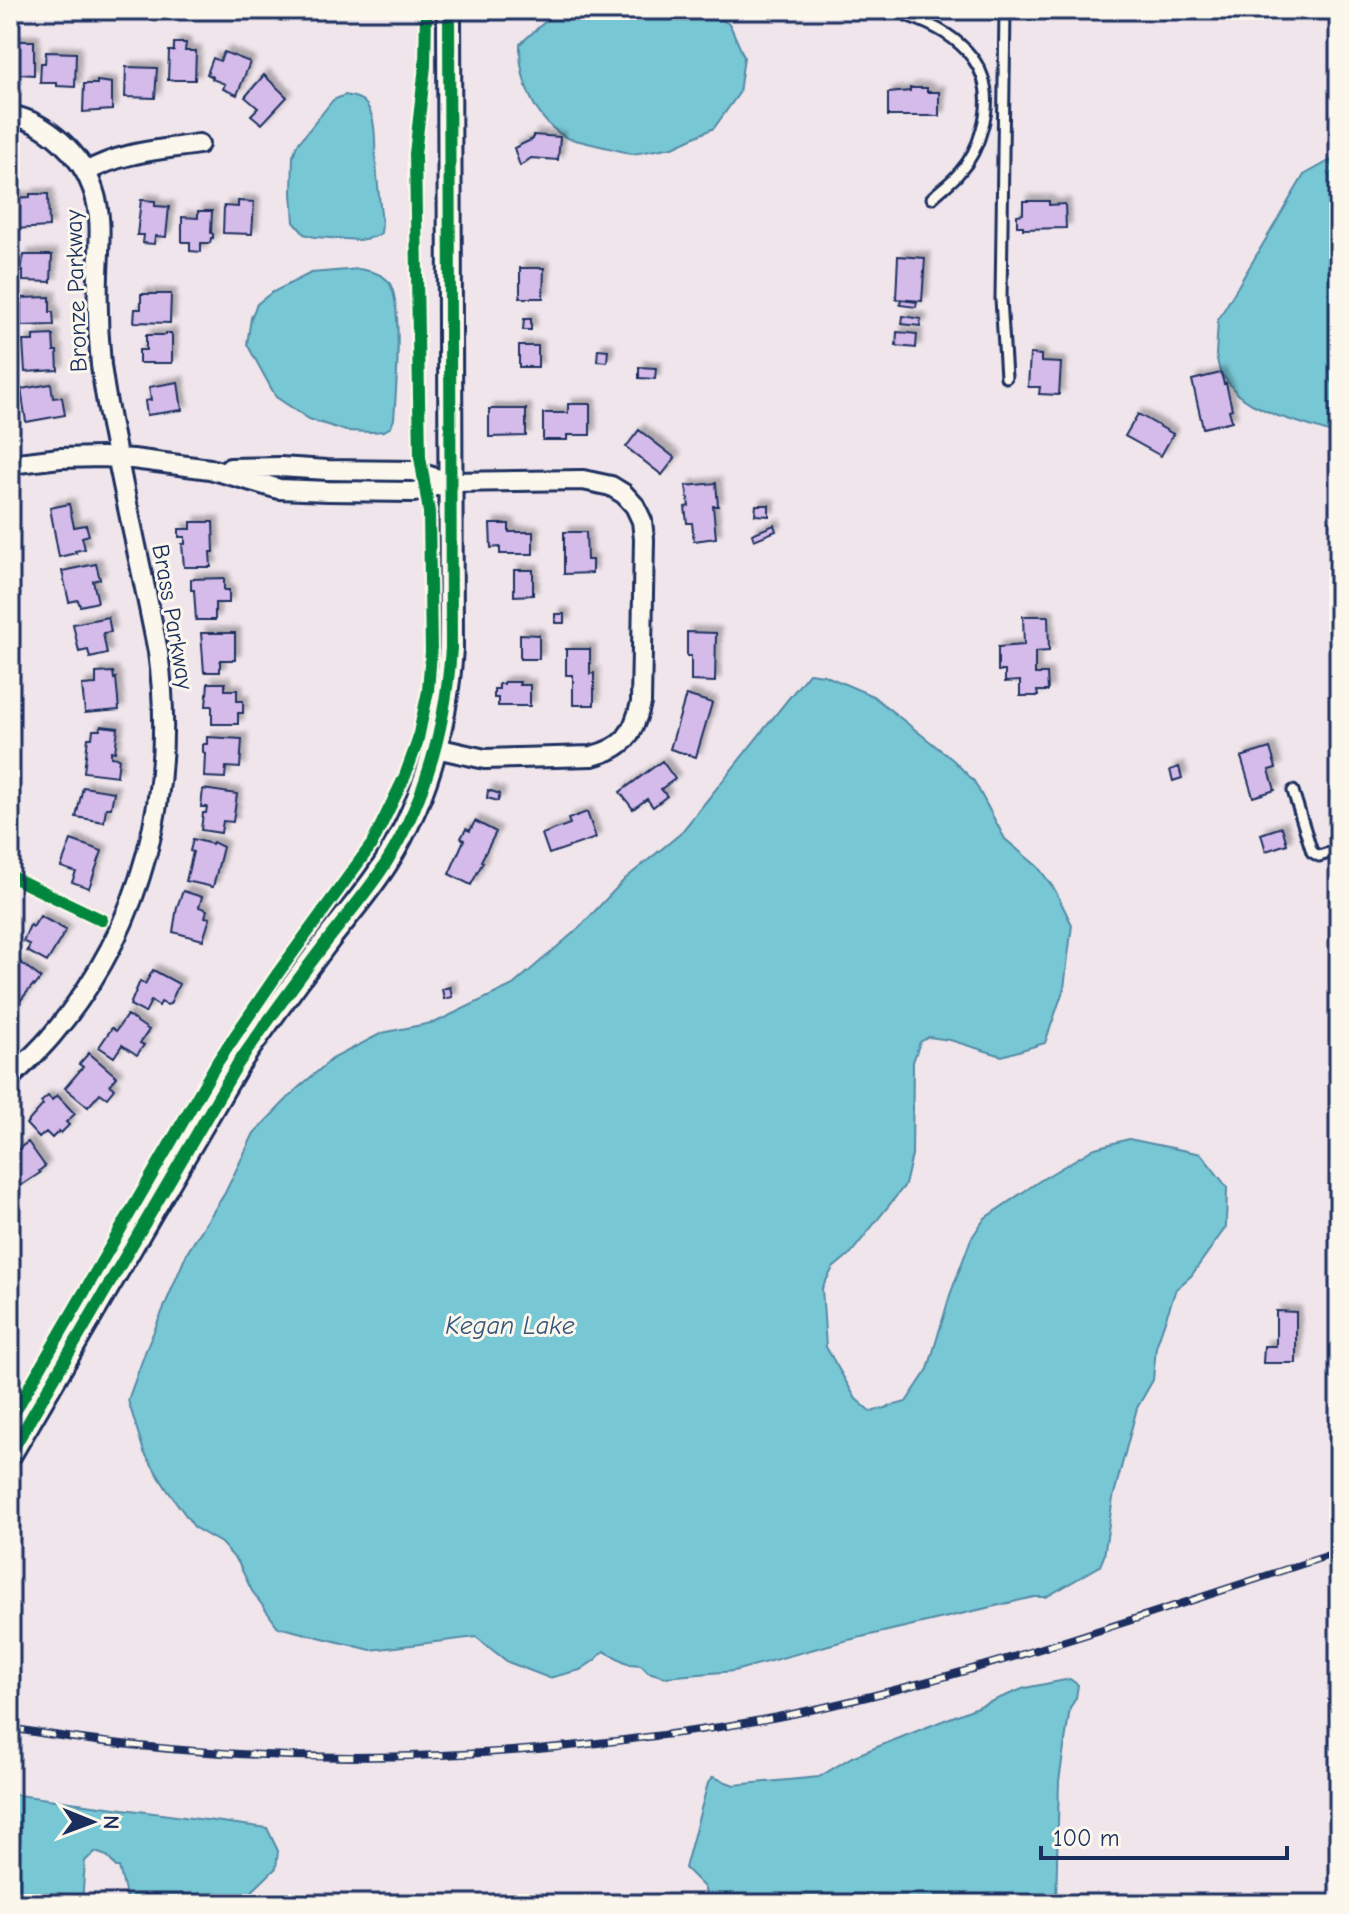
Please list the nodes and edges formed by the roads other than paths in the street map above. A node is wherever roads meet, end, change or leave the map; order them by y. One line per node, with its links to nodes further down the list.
1 (449, 10): 11 (street)
2 (909, 10): 7 (lane)
3 (1005, 10): 8 (lane)
4 (10, 115): 6 (street, Bronze Parkway)
5 (199, 144): 6 (street)
6 (86, 172): 9 (street, Bronze Parkway)
7 (932, 198)
8 (1006, 377)
9 (118, 459): 10 (street); 11 (street); 15 (street, Brass Parkway)
10 (10, 464)
11 (449, 482): 12 (street); 12 (street)
12 (436, 748): 16 (street)
13 (1293, 791): 14 (lane)
14 (1339, 846)
15 (10, 1078)
16 (10, 1454)

